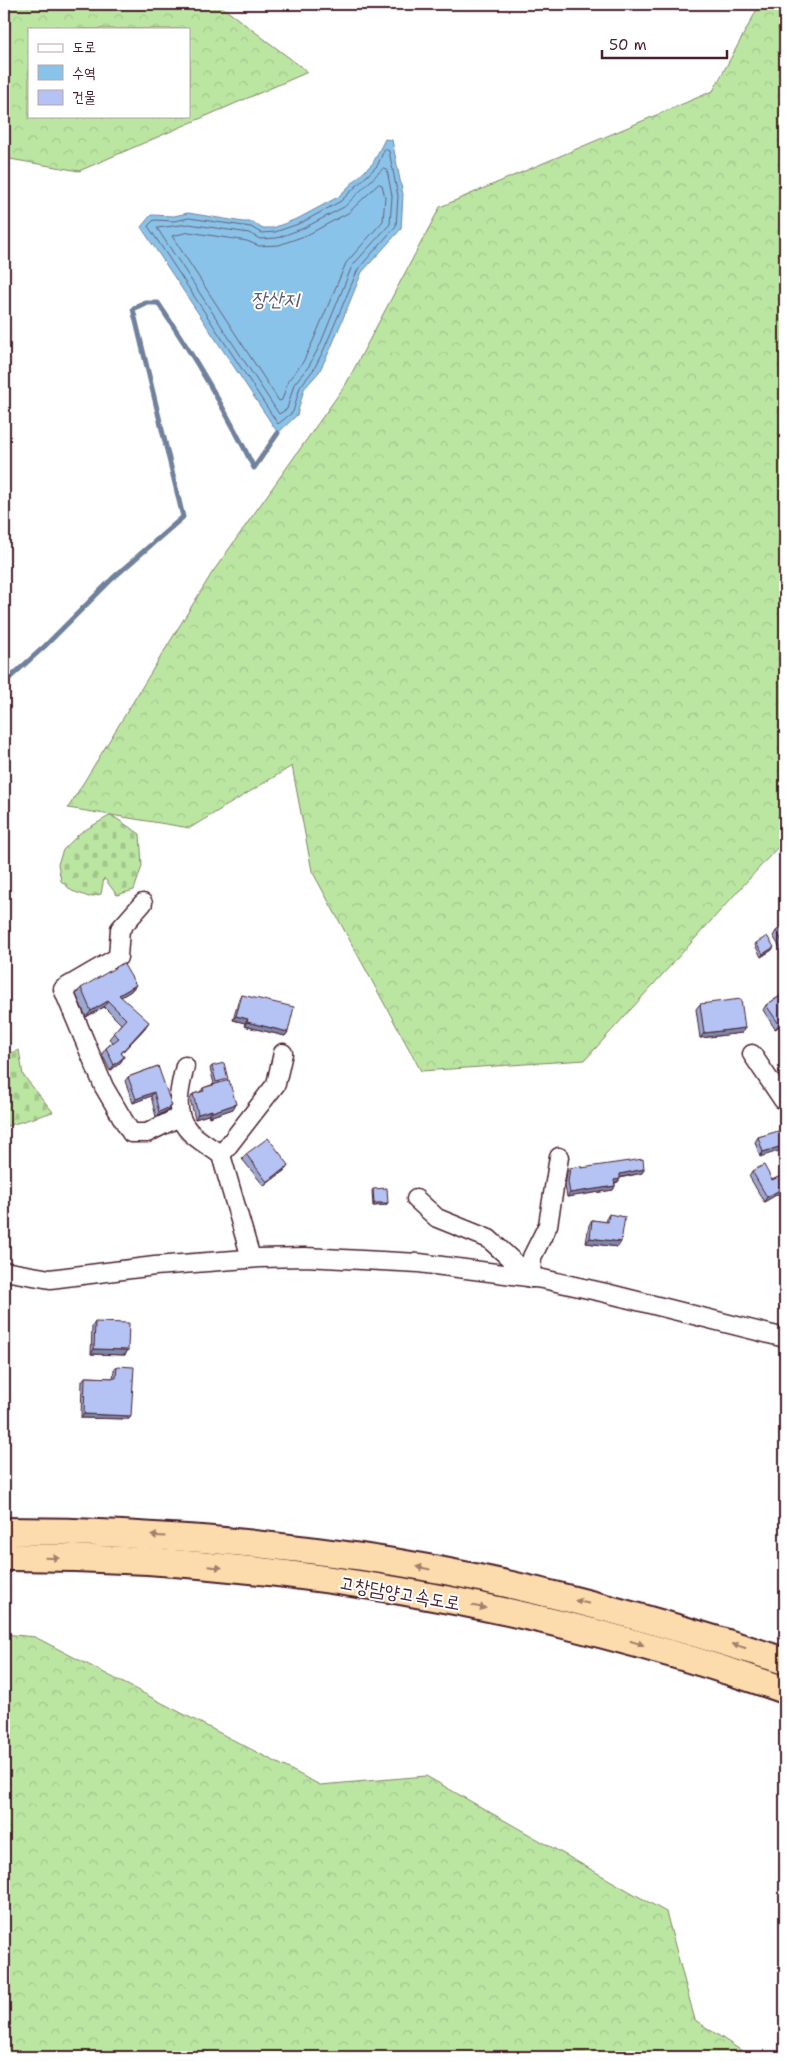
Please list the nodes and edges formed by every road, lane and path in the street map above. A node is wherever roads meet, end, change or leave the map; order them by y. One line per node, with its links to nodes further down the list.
1 (143, 903): 6 (street)
2 (283, 1053): 7 (street)
3 (752, 1054): 5 (street)
4 (185, 1066): 6 (street)
5 (785, 1100)
6 (179, 1117): 7 (street)
7 (221, 1155): 10 (street)
8 (559, 1158): 12 (street)
9 (416, 1200): 12 (street)
10 (251, 1258): 11 (street); 12 (street)
11 (4, 1271)
12 (531, 1278): 13 (street)
13 (785, 1338)
14 (4, 1531): 16 (highway, 고창담양고속도로, one-way to 14)
15 (4, 1557): 17 (highway, 고창담양고속도로, one-way to 17)
16 (785, 1661)
17 (785, 1690)

